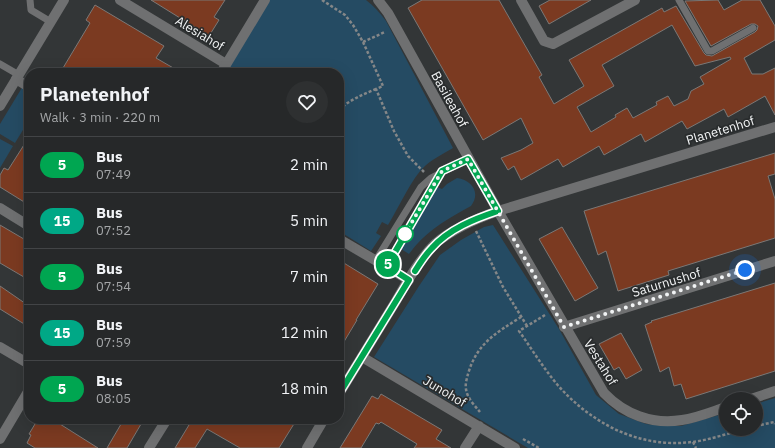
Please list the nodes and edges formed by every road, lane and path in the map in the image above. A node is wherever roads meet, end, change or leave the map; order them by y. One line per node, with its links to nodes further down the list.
1 (30, 0): 10 (lane)
2 (64, 0): 10 (street)
3 (120, 0): 15 (street, Alesiahof)
4 (265, 0): 16 (street)
5 (322, 0): 13 (path)
6 (379, 0): 11 (street, Basileahof)
7 (521, 0): 8 (street)
8 (634, 0)
9 (679, 0): 12 (lane)
10 (51, 22): 17 (street)
11 (395, 27): 13 (path); 23 (street, Basileahof)
12 (753, 28)
13 (363, 42): 19 (path)
14 (0, 64): 17 (lane)
15 (222, 68)
16 (224, 68)
17 (18, 77): 18 (street); 20 (street)
18 (24, 82)
19 (376, 89): 21 (path); 25 (path)
20 (0, 106)
21 (344, 106)
22 (775, 127): 27 (street, Planetenhof)
23 (468, 159): 24 (lane); 27 (street, Basileahof)
24 (442, 171): 25 (lane); 33 (lane)
25 (431, 178): 31 (lane)
26 (0, 208): 29 (street)
27 (498, 211): 28 (street, Planetenhof); 37 (street, Vestahof)
28 (471, 221): 34 (street, Planetenhof); 35 (path)
29 (24, 223)
30 (344, 242): 31 (street)
31 (376, 260): 33 (street)
32 (775, 261): 37 (street, Saturnushof)
33 (387, 266): 34 (street)
34 (409, 280): 39 (street, Planetenhof)
35 (521, 317): 36 (path); 50 (path)
36 (527, 326)
37 (564, 327): 45 (street, Vestahof)
38 (0, 347): 40 (street)
39 (362, 357): 41 (street, Planetenhof); 50 (street, Junohof)
40 (24, 361)
41 (344, 386)
42 (775, 391): 43 (street)
43 (763, 395)
44 (24, 398): 51 (street)
45 (719, 409)
46 (164, 424): 53 (street)
47 (321, 424): 54 (street)
48 (763, 424): 49 (path)
49 (775, 424)
50 (479, 426): 55 (street); 56 (street, Junohof)
51 (0, 439)
52 (693, 442): 57 (path)
53 (149, 448)
54 (307, 448)
55 (465, 448)
56 (515, 448)
57 (696, 448)

